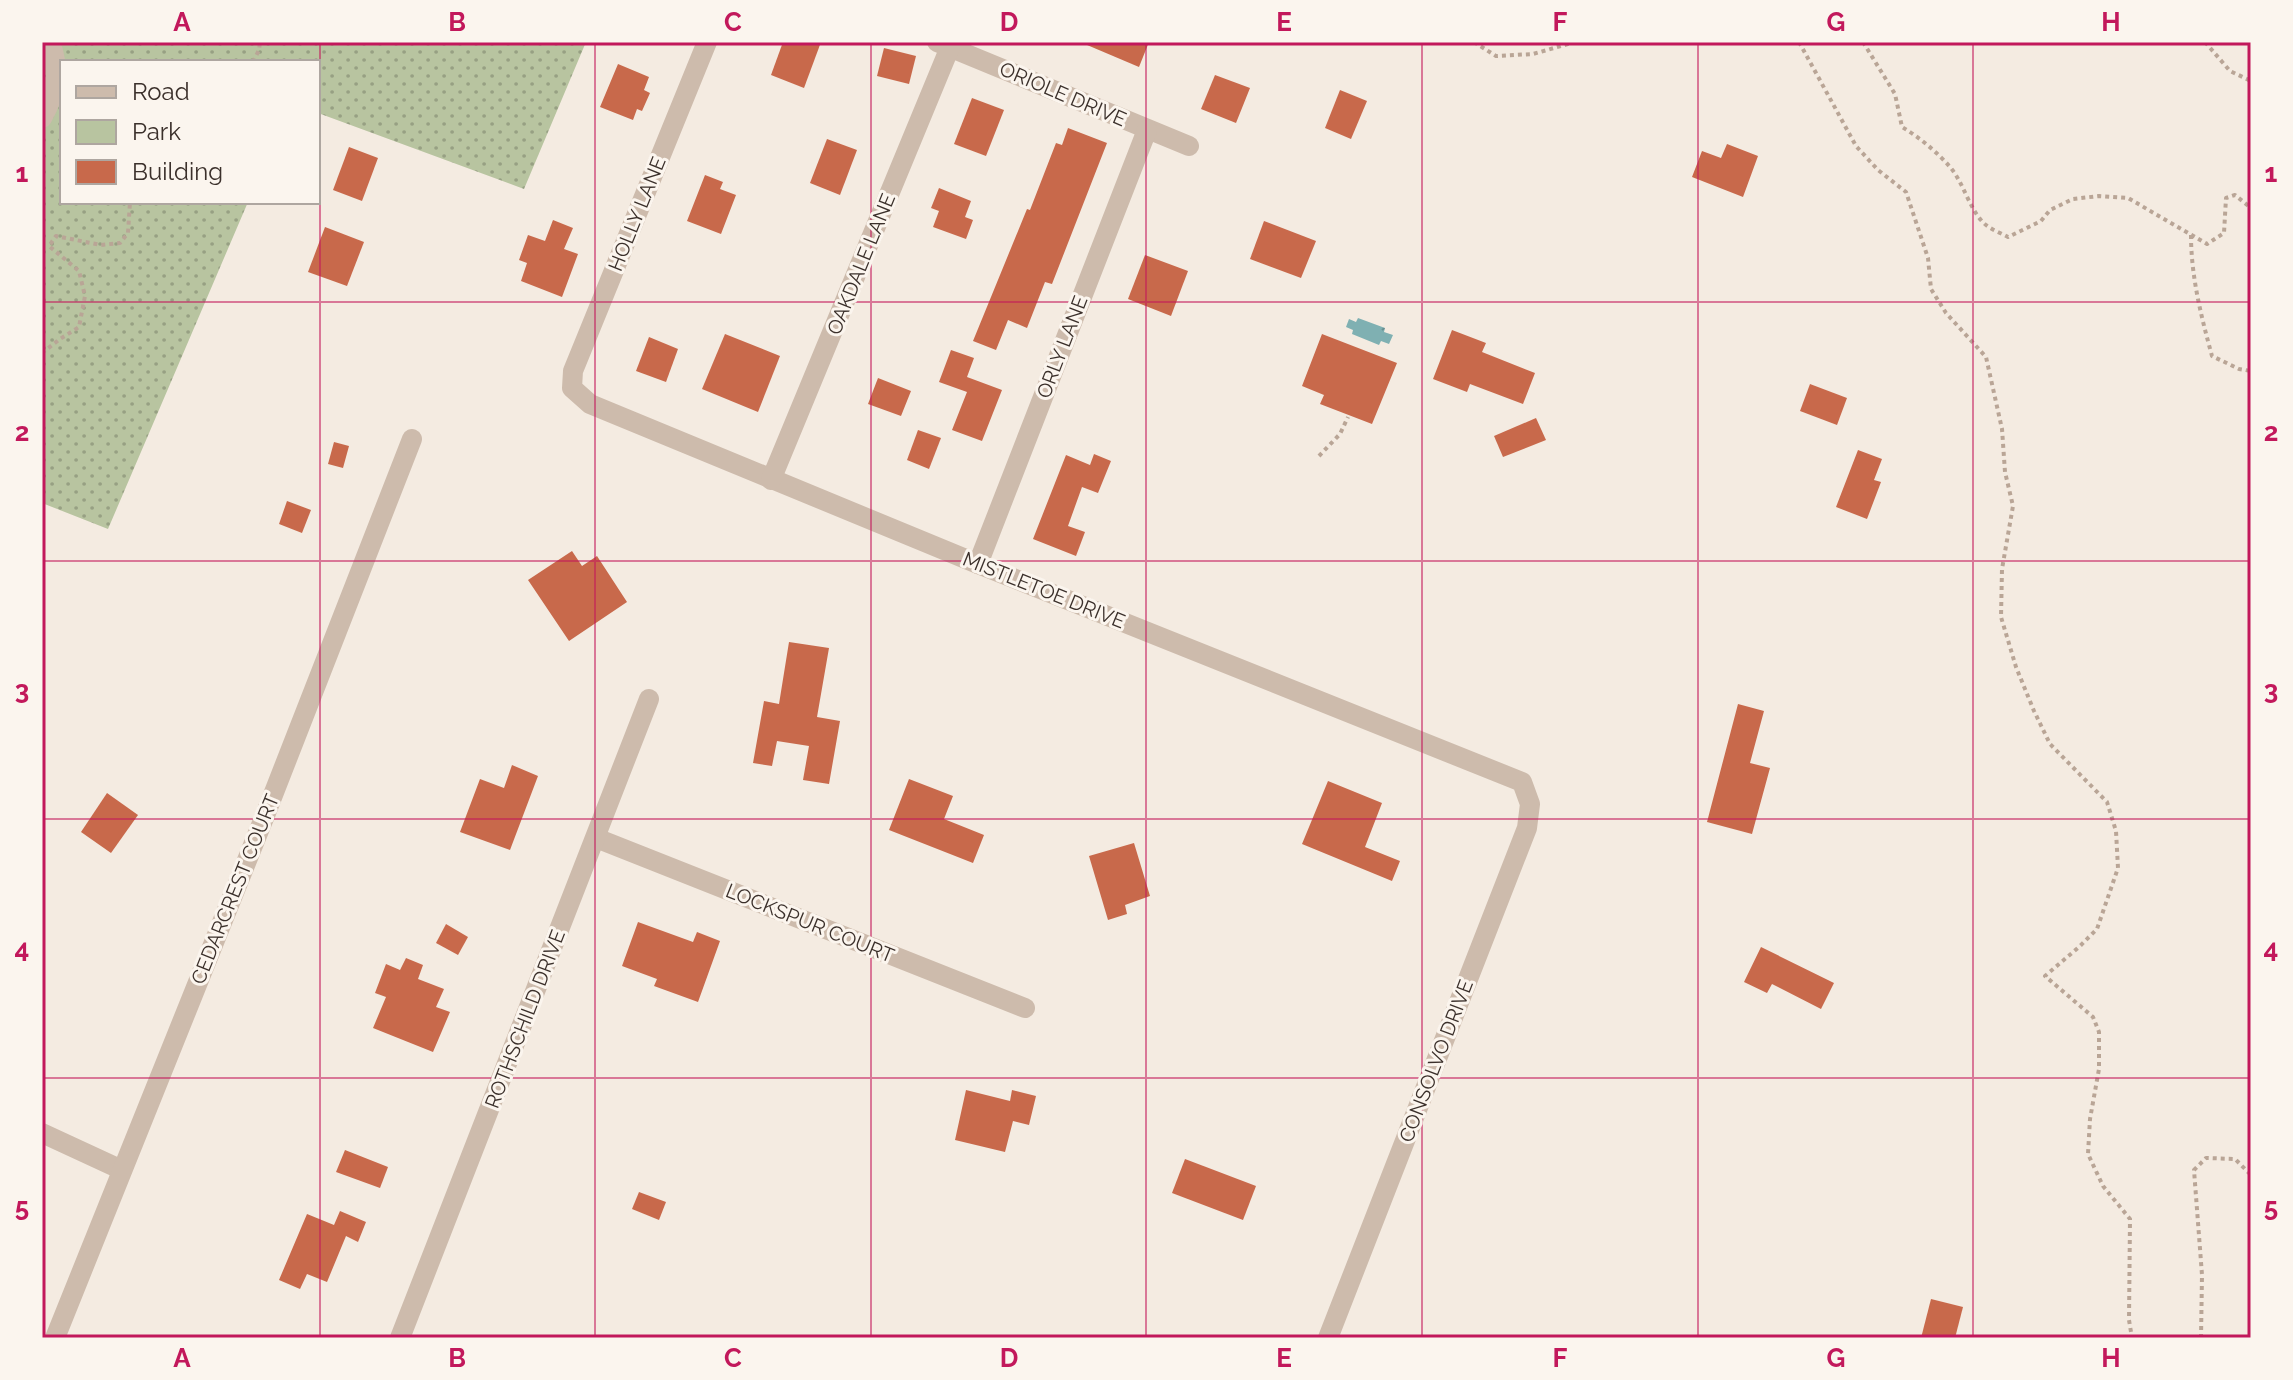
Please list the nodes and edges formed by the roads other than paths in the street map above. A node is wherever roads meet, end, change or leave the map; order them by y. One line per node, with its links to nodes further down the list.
1 (50, 42): 4 (street)
2 (707, 42): 7 (street, HOLLY LANE)
3 (944, 45): 5 (street, ORIOLE DRIVE); 9 (street, OAKDALE LANE)
4 (42, 118)
5 (1147, 130): 6 (street, ORIOLE DRIVE); 10 (street, ORLY LANE)
6 (1189, 146)
7 (572, 388): 9 (street, MISTLETOE DRIVE)
8 (412, 439): 16 (street, CEDARCREST COURT)
9 (771, 480): 10 (street, MISTLETOE DRIVE)
10 (978, 564): 12 (street, MISTLETOE DRIVE)
11 (649, 699): 13 (street, ROTHSCHILD DRIVE)
12 (1522, 782): 19 (street, CONSOLVO DRIVE)
13 (596, 838): 14 (street, LOCKSPUR COURT); 18 (street, ROTHSCHILD DRIVE)
14 (1025, 1008)
15 (42, 1133): 16 (street)
16 (122, 1170): 17 (street, CEDARCREST COURT)
17 (55, 1338)
18 (400, 1338)
19 (1328, 1338)

